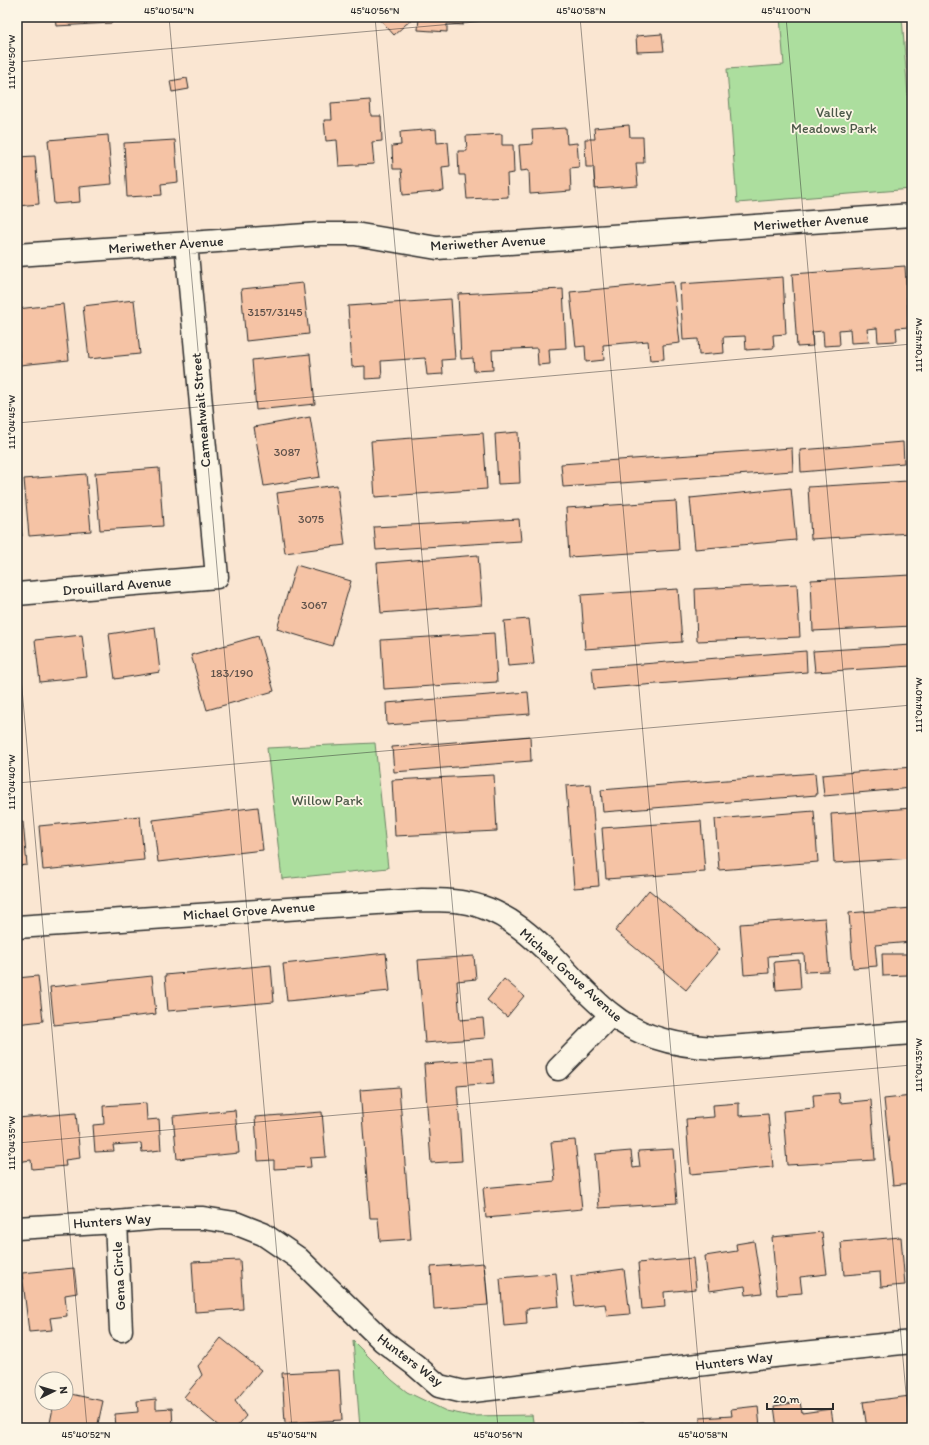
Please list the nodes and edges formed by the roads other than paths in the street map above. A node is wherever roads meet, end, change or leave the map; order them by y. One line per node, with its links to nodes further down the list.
1 (912, 215): 2 (street, Meriwether Avenue)
2 (186, 243): 3 (street, Meriwether Avenue); 4 (street, Cameahwait Street)
3 (17, 255)
4 (217, 577): 5 (street, Drouillard Avenue)
5 (17, 594)
6 (17, 927): 7 (street, Michael Grove Avenue)
7 (611, 1015): 8 (street, Michael Grove Avenue); 9 (street)
8 (912, 1033)
9 (558, 1069)
10 (116, 1222): 11 (street, Hunters Way); 12 (street, Gena Circle); 13 (street, Hunters Way)
11 (17, 1228)
12 (121, 1330)
13 (912, 1342)

